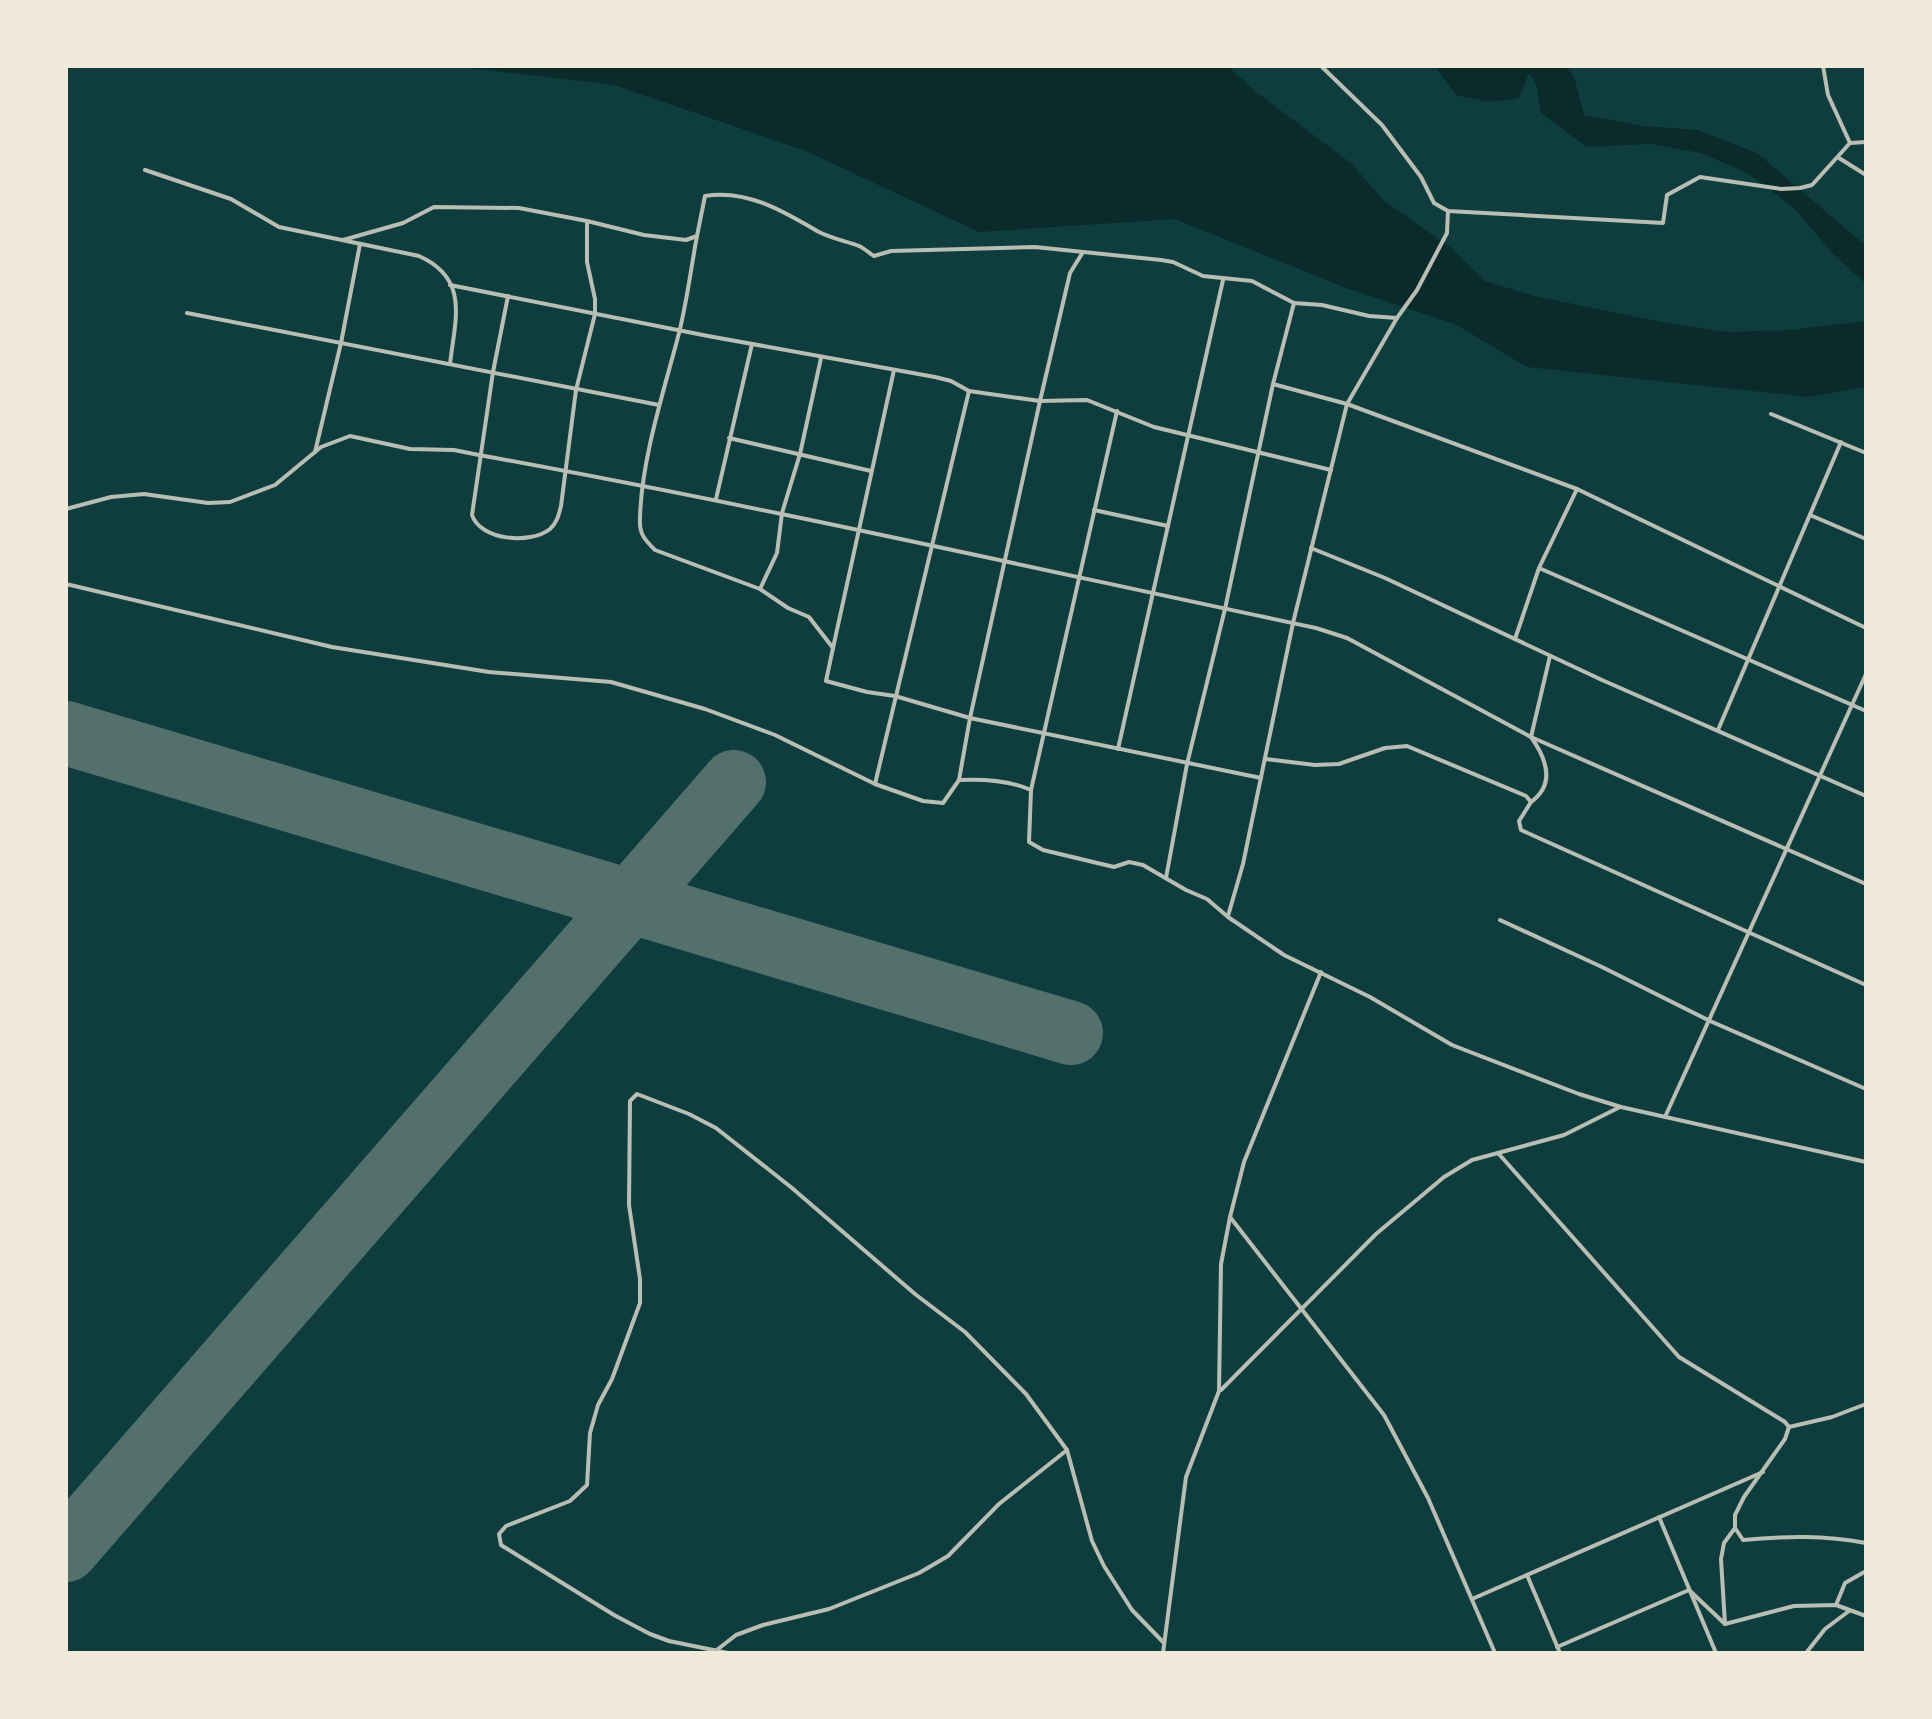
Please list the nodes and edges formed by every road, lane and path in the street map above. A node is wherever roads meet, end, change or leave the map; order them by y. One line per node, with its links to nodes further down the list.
1 (1321, 66): 8 (street)
2 (1823, 66): 4 (street)
3 (1866, 142): 4 (street)
4 (1850, 143): 5 (street)
5 (1839, 158): 7 (street); 8 (street)
6 (145, 170): 11 (street)
7 (1866, 175)
8 (1448, 211): 20 (street)
9 (587, 221): 10 (street); 11 (street); 19 (street)
10 (697, 236): 13 (street); 21 (street)
11 (343, 240): 12 (street)
12 (360, 244): 15 (street); 22 (street)
13 (1083, 252): 14 (street); 31 (street)
14 (1223, 280): 17 (street); 36 (street)
15 (450, 285): 16 (street); 25 (street)
16 (508, 296): 19 (street); 27 (street)
17 (1294, 303): 20 (street); 28 (street)
18 (187, 313): 22 (street)
19 (595, 314): 21 (street); 29 (street)
20 (1397, 318): 32 (street)
21 (680, 329): 23 (street); 33 (street)
22 (341, 343): 25 (street); 40 (street)
23 (752, 344): 24 (street); 37 (street)
24 (821, 358): 26 (street); 42 (street)
25 (450, 364): 27 (street)
26 (894, 370): 30 (street); 46 (street)
27 (493, 372): 29 (street); 43 (street)
28 (1273, 384): 32 (street); 39 (street)
29 (576, 390): 33 (street); 44 (street)
30 (969, 391): 31 (street); 57 (street)
31 (1040, 401): 34 (street); 59 (street)
32 (1347, 404): 45 (street); 48 (street)
33 (659, 405): 47 (street)
34 (1117, 411): 36 (street); 51 (street)
35 (1771, 414): 38 (street)
36 (1188, 436): 39 (street); 54 (street)
37 (729, 438): 42 (street); 49 (street)
38 (1841, 442): 41 (street); 53 (street)
39 (1259, 451): 45 (street); 66 (street)
40 (314, 453): 43 (street); 50 (street)
41 (1866, 453)
42 (800, 454): 46 (street); 52 (street)
43 (479, 455): 44 (street); 44 (street)
44 (566, 470): 47 (street)
45 (1331, 470): 58 (street)
46 (871, 471): 55 (street)
47 (643, 485): 49 (street); 64 (street)
48 (1577, 489): 60 (street); 63 (street)
49 (716, 499): 52 (street)
50 (66, 509)
51 (1094, 510): 54 (street); 61 (street)
52 (782, 513): 55 (street); 64 (street)
53 (1810, 515): 56 (street); 63 (street)
54 (1168, 526): 65 (street)
55 (858, 529): 57 (street); 70 (street)
56 (1866, 539)
57 (933, 546): 59 (street); 74 (street)
58 (1311, 548): 67 (street); 69 (street)
59 (1005, 563): 61 (street); 77 (street)
60 (1539, 568): 69 (street); 72 (street)
61 (1078, 578): 65 (street); 79 (street)
62 (66, 584): 87 (street)
63 (1779, 587): 68 (street); 72 (street)
64 (760, 589): 70 (street)
65 (1154, 594): 66 (street); 81 (street)
66 (1225, 609): 67 (street); 83 (street)
67 (1293, 623): 80 (street); 82 (street)
68 (1866, 628)
69 (1515, 639): 71 (street)
70 (833, 648): 74 (street)
71 (1550, 656): 78 (street); 80 (street)
72 (1748, 659): 75 (street); 78 (street)
73 (1866, 674): 75 (street)
74 (895, 696): 77 (street); 87 (street)
75 (1852, 705): 76 (street); 84 (street)
76 (1866, 711)
77 (970, 718): 79 (street); 86 (street)
78 (1718, 730): 84 (street)
79 (1045, 733): 81 (street); 88 (street)
80 (1531, 737): 90 (street); 91 (street)
81 (1118, 749): 83 (street)
82 (1265, 759): 85 (street); 90 (street)
83 (1187, 764): 85 (street); 92 (street)
84 (1820, 776): 89 (street); 91 (street)
85 (1261, 778): 94 (street)
86 (959, 780): 87 (street); 88 (street)
87 (875, 784)
88 (1031, 790): 92 (street)
89 (1866, 796)
90 (1531, 802): 96 (street)
91 (1787, 849): 93 (street); 96 (street)
92 (1166, 878): 94 (street)
93 (1866, 884)
94 (1228, 917): 97 (street)
95 (1500, 920): 99 (street)
96 (1749, 933): 98 (street); 99 (street)
97 (1321, 972): 101 (street); 105 (street)
98 (1866, 985)
99 (1710, 1021): 100 (street); 102 (street)
100 (1866, 1089)
101 (1621, 1107): 102 (street); 103 (street)
102 (1665, 1117): 104 (street)
103 (1498, 1153): 106 (street); 109 (street)
104 (1866, 1162)
105 (1230, 1217): 106 (street); 107 (street)
106 (1301, 1307): 107 (street); 118 (street)
107 (1219, 1391): 123 (street)
108 (1866, 1404): 109 (street)
109 (1789, 1427): 111 (street)
110 (1067, 1450): 123 (street); 125 (street); 125 (street)
111 (1763, 1472): 112 (street); 113 (street)
112 (1659, 1517): 116 (street); 117 (street)
113 (1735, 1528): 114 (street); 122 (street)
114 (1866, 1543)
115 (1866, 1571): 119 (street)
116 (1527, 1575): 118 (street); 124 (street)
117 (1689, 1590): 122 (street); 124 (street); 130 (street)
118 (1472, 1599): 128 (street)
119 (1836, 1605): 120 (street); 122 (street)
120 (1849, 1611): 121 (street); 131 (street)
121 (1866, 1616)
122 (1725, 1624)
123 (1164, 1643): 127 (street)
124 (1557, 1647): 129 (street)
125 (715, 1651): 126 (street)
126 (728, 1653)
127 (1163, 1653)
128 (1495, 1653)
129 (1560, 1653)
130 (1716, 1653)
131 (1806, 1653)

